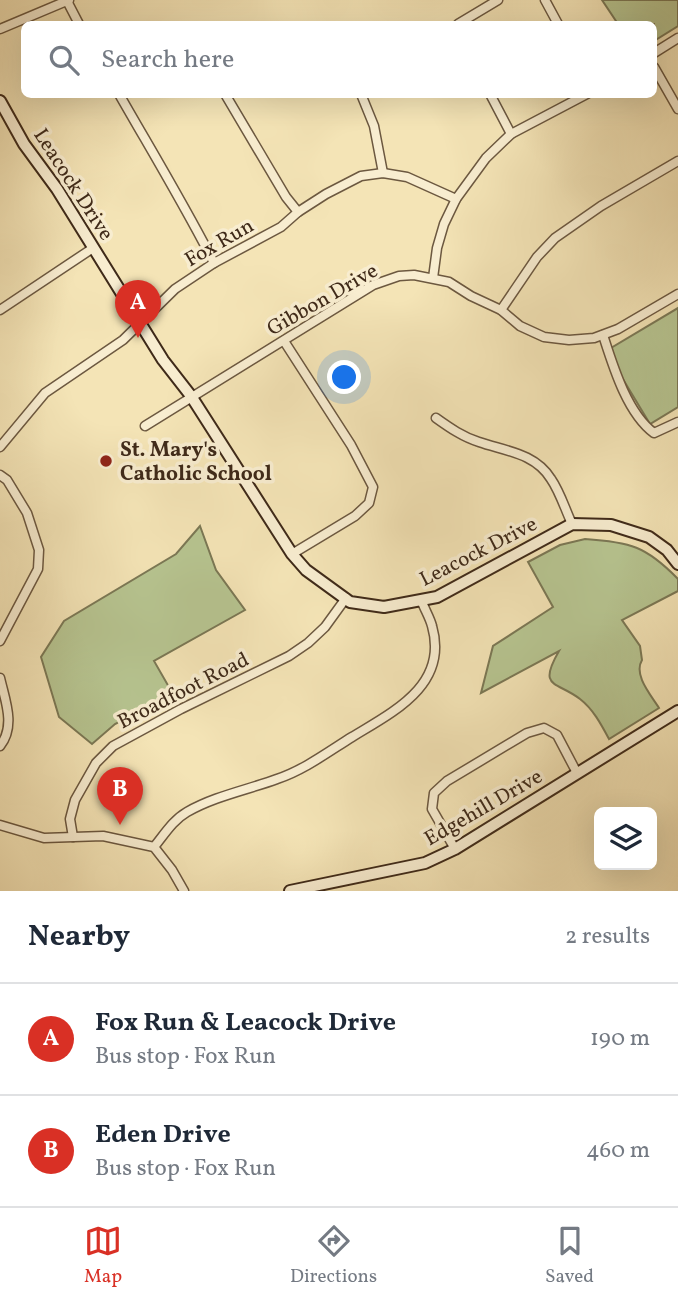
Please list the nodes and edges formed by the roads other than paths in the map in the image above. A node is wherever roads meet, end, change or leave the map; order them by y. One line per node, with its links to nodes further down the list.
1 (498, 0): 5 (street)
2 (545, 0): 6 (street)
3 (68, 1): 4 (street); 7 (street)
4 (78, 21)
5 (463, 21)
6 (556, 21)
7 (0, 29)
8 (678, 38): 9 (street)
9 (657, 51)
10 (657, 74): 17 (street)
11 (122, 98): 24 (street)
12 (227, 98): 22 (street)
13 (363, 98): 20 (street)
14 (492, 98): 18 (street)
15 (579, 98): 18 (street)
16 (0, 101): 23 (street, Leacock Drive)
17 (678, 109)
18 (511, 134): 21 (street)
19 (678, 161): 28 (street)
20 (383, 173): 21 (street, Fox Run); 22 (street, Fox Run)
21 (456, 199): 25 (street)
22 (298, 212): 24 (street, Fox Run)
23 (93, 248): 27 (street); 29 (street, Leacock Drive)
24 (214, 263): 29 (street, Fox Run)
25 (433, 278): 28 (street, Gibbon Drive); 31 (street, Gibbon Drive)
26 (678, 294): 30 (street, Gibbon Drive)
27 (0, 310)
28 (501, 310): 30 (street, Gibbon Drive)
29 (141, 323): 32 (street, Leacock Drive); 36 (street, Fox Run)
30 (603, 335): 34 (street)
31 (284, 341): 32 (street, Gibbon Drive); 39 (street)
32 (191, 396): 35 (street, Gibbon Drive); 39 (street, Leacock Drive)
33 (436, 418): 38 (street)
34 (678, 422)
35 (145, 426)
36 (0, 447)
37 (0, 475): 43 (street)
38 (572, 524): 40 (street, Leacock Drive); 42 (street, Leacock Drive)
39 (292, 554): 41 (street, Leacock Drive)
40 (678, 564)
41 (346, 598): 42 (street, Leacock Drive); 49 (street, Broadfoot Road)
42 (422, 602): 50 (street)
43 (0, 641)
44 (0, 678): 46 (street)
45 (678, 711): 47 (street, Edgehill Drive)
46 (0, 746)
47 (577, 774): 51 (street, Edgehill Drive); 51 (street)
48 (0, 825): 49 (street)
49 (73, 837): 50 (street)
50 (154, 847): 52 (street)
51 (455, 849): 53 (street, Edgehill Drive)
52 (184, 891)
53 (290, 891)

